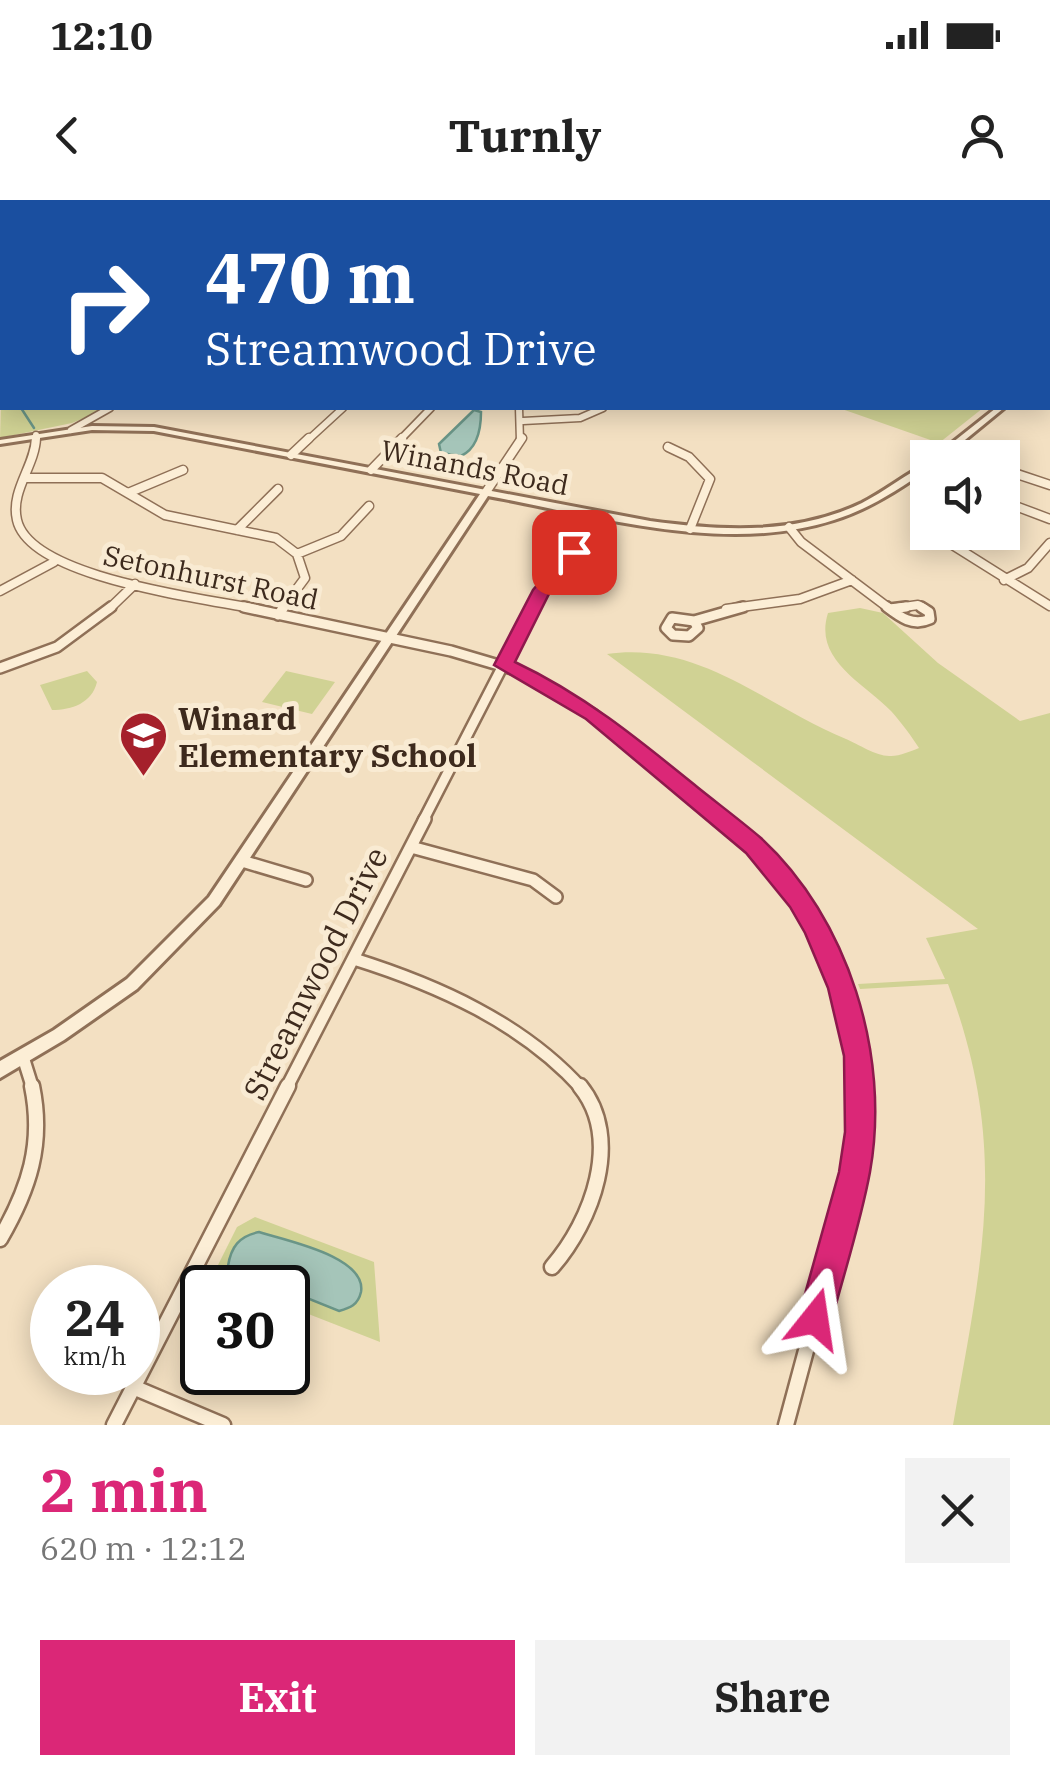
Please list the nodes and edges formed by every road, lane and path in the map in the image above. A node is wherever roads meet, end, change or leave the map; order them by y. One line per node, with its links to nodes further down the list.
1 (919, 200): 2 (street)
2 (961, 200)
3 (106, 410): 10 (street)
4 (340, 410): 15 (street)
5 (428, 410): 17 (street)
6 (520, 410): 9 (street)
7 (598, 410): 9 (street)
8 (997, 410): 12 (street)
9 (522, 420): 23 (street)
10 (71, 430): 11 (street, Winands Road); 15 (street, Winands Road)
11 (36, 435): 13 (street, Winands Road); 19 (street, Setonhurst Road)
12 (959, 440)
13 (0, 442)
14 (668, 448): 29 (street)
15 (291, 455): 17 (street, Winands Road)
16 (183, 470): 24 (street)
17 (372, 470): 23 (street, Winands Road)
18 (1020, 474): 21 (street)
19 (24, 478): 24 (street); 35 (street, Setonhurst Road)
20 (910, 478): 28 (street, Winands Road)
21 (1050, 485)
22 (278, 489): 30 (street)
23 (486, 492): 29 (street, Winands Road); 44 (street)
24 (128, 493): 30 (street)
25 (369, 506): 34 (street)
26 (1020, 508): 27 (street)
27 (1050, 519)
28 (789, 527): 29 (street, Winands Road); 36 (street)
29 (690, 529)
30 (237, 530): 34 (street)
31 (1050, 543): 37 (street)
32 (960, 550): 37 (street)
33 (574, 552): 45 (street, Streamwood Drive)
34 (298, 554): 42 (street)
35 (54, 562): 38 (street, Setonhurst Road); 39 (street)
36 (852, 580): 41 (street); 43 (street)
37 (1004, 580): 40 (street)
38 (135, 584): 42 (street, Setonhurst Road); 46 (street)
39 (0, 591)
40 (1050, 606)
41 (890, 609)
42 (278, 614): 44 (street, Setonhurst Road)
43 (694, 621)
44 (389, 638): 45 (street, Setonhurst Road); 48 (street)
45 (504, 665): 47 (street, Streamwood Drive); 61 (street, Setonhurst Road)
46 (0, 668)
47 (410, 847): 50 (street); 51 (street, Streamwood Drive)
48 (242, 861): 49 (street); 52 (street)
49 (306, 880)
50 (556, 897)
51 (354, 958): 55 (street); 56 (street, Streamwood Drive)
52 (23, 1056): 53 (street); 54 (street)
53 (0, 1070)
54 (0, 1239)
55 (552, 1267)
56 (160, 1335)
57 (129, 1395): 59 (street, Streamwood Drive)
58 (152, 1395): 60 (street)
59 (114, 1425)
60 (223, 1425)
61 (786, 1425)

